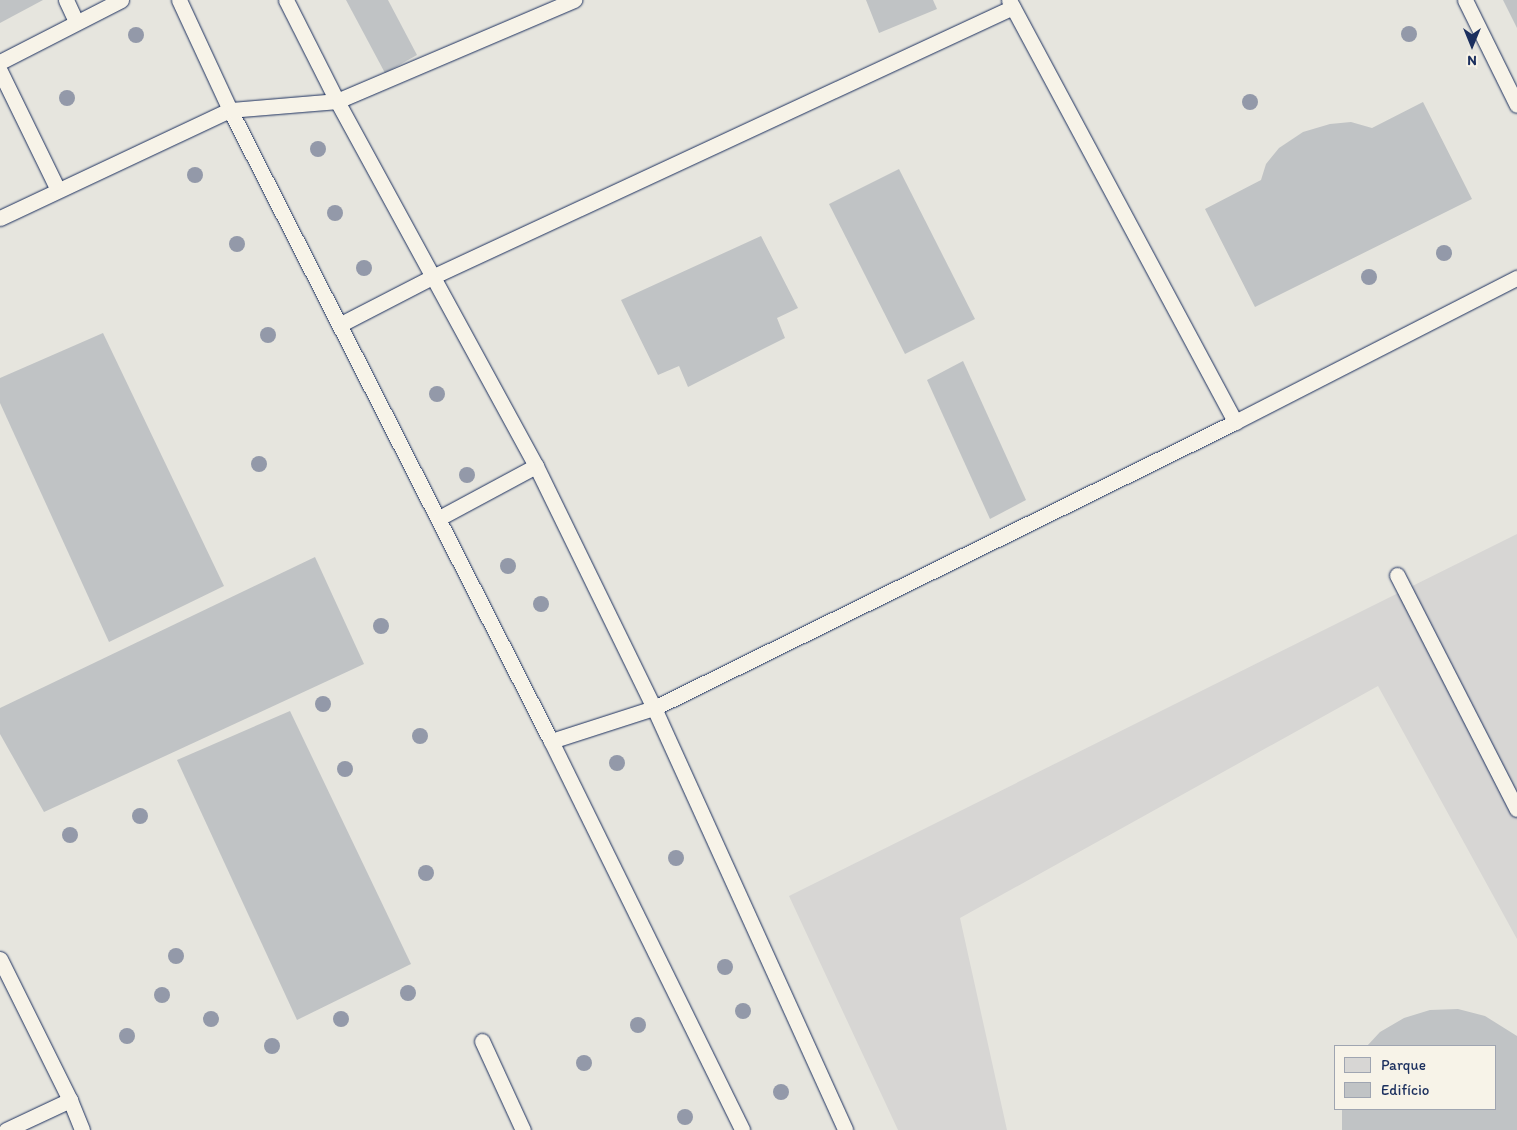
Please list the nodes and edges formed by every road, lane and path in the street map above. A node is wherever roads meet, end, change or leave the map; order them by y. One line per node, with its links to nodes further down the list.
1 (66, 0): 8 (lane)
2 (121, 0): 8 (lane)
3 (179, 0): 13 (lane)
4 (286, 0): 11 (lane)
5 (574, 0): 11 (lane)
6 (1465, 0): 12 (lane)
7 (1011, 3): 16 (lane); 19 (lane)
8 (76, 21): 9 (lane)
9 (0, 62)
10 (0, 71): 14 (lane)
11 (337, 101): 13 (lane); 16 (lane)
12 (1517, 105)
13 (230, 110): 14 (lane); 18 (lane)
14 (58, 188): 15 (lane)
15 (0, 218)
16 (434, 276): 18 (lane); 20 (lane)
17 (1517, 278): 19 (lane)
18 (341, 324): 21 (lane)
19 (1235, 422): 23 (lane)
20 (536, 466): 21 (lane); 23 (lane)
21 (439, 518): 24 (lane)
22 (1397, 575): 25 (lane)
23 (654, 708): 24 (lane); 33 (lane)
24 (552, 741): 32 (lane)
25 (1517, 809)
26 (0, 959): 28 (lane)
27 (482, 1041): 31 (lane)
28 (70, 1100): 29 (lane); 30 (lane)
29 (6, 1130)
30 (82, 1130)
31 (523, 1130)
32 (742, 1130)
33 (845, 1130)

